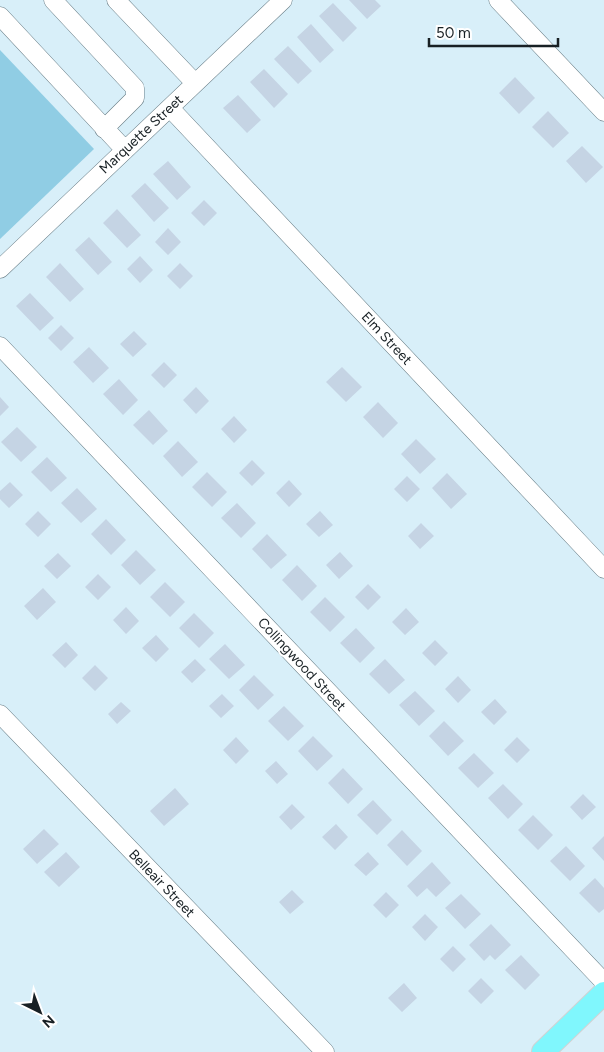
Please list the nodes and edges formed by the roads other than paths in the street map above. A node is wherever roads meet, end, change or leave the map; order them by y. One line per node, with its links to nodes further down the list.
1 (54, 0): 9 (street)
2 (116, 0): 6 (street)
3 (283, 0): 6 (street, Marquette Street)
4 (498, 0): 8 (street)
5 (0, 16): 9 (street)
6 (195, 83): 7 (street, Marquette Street)
7 (170, 108): 10 (street, Marquette Street); 13 (street, Elm Street)
8 (604, 112)
9 (104, 129): 10 (street)
10 (125, 150): 11 (street, Marquette Street)
11 (0, 269)
12 (0, 346): 15 (street, Collingwood Street)
13 (604, 569)
14 (0, 714): 17 (street, Belleair Street)
15 (604, 982)
16 (604, 993): 18 (main road)
17 (325, 1052)
18 (543, 1052)

